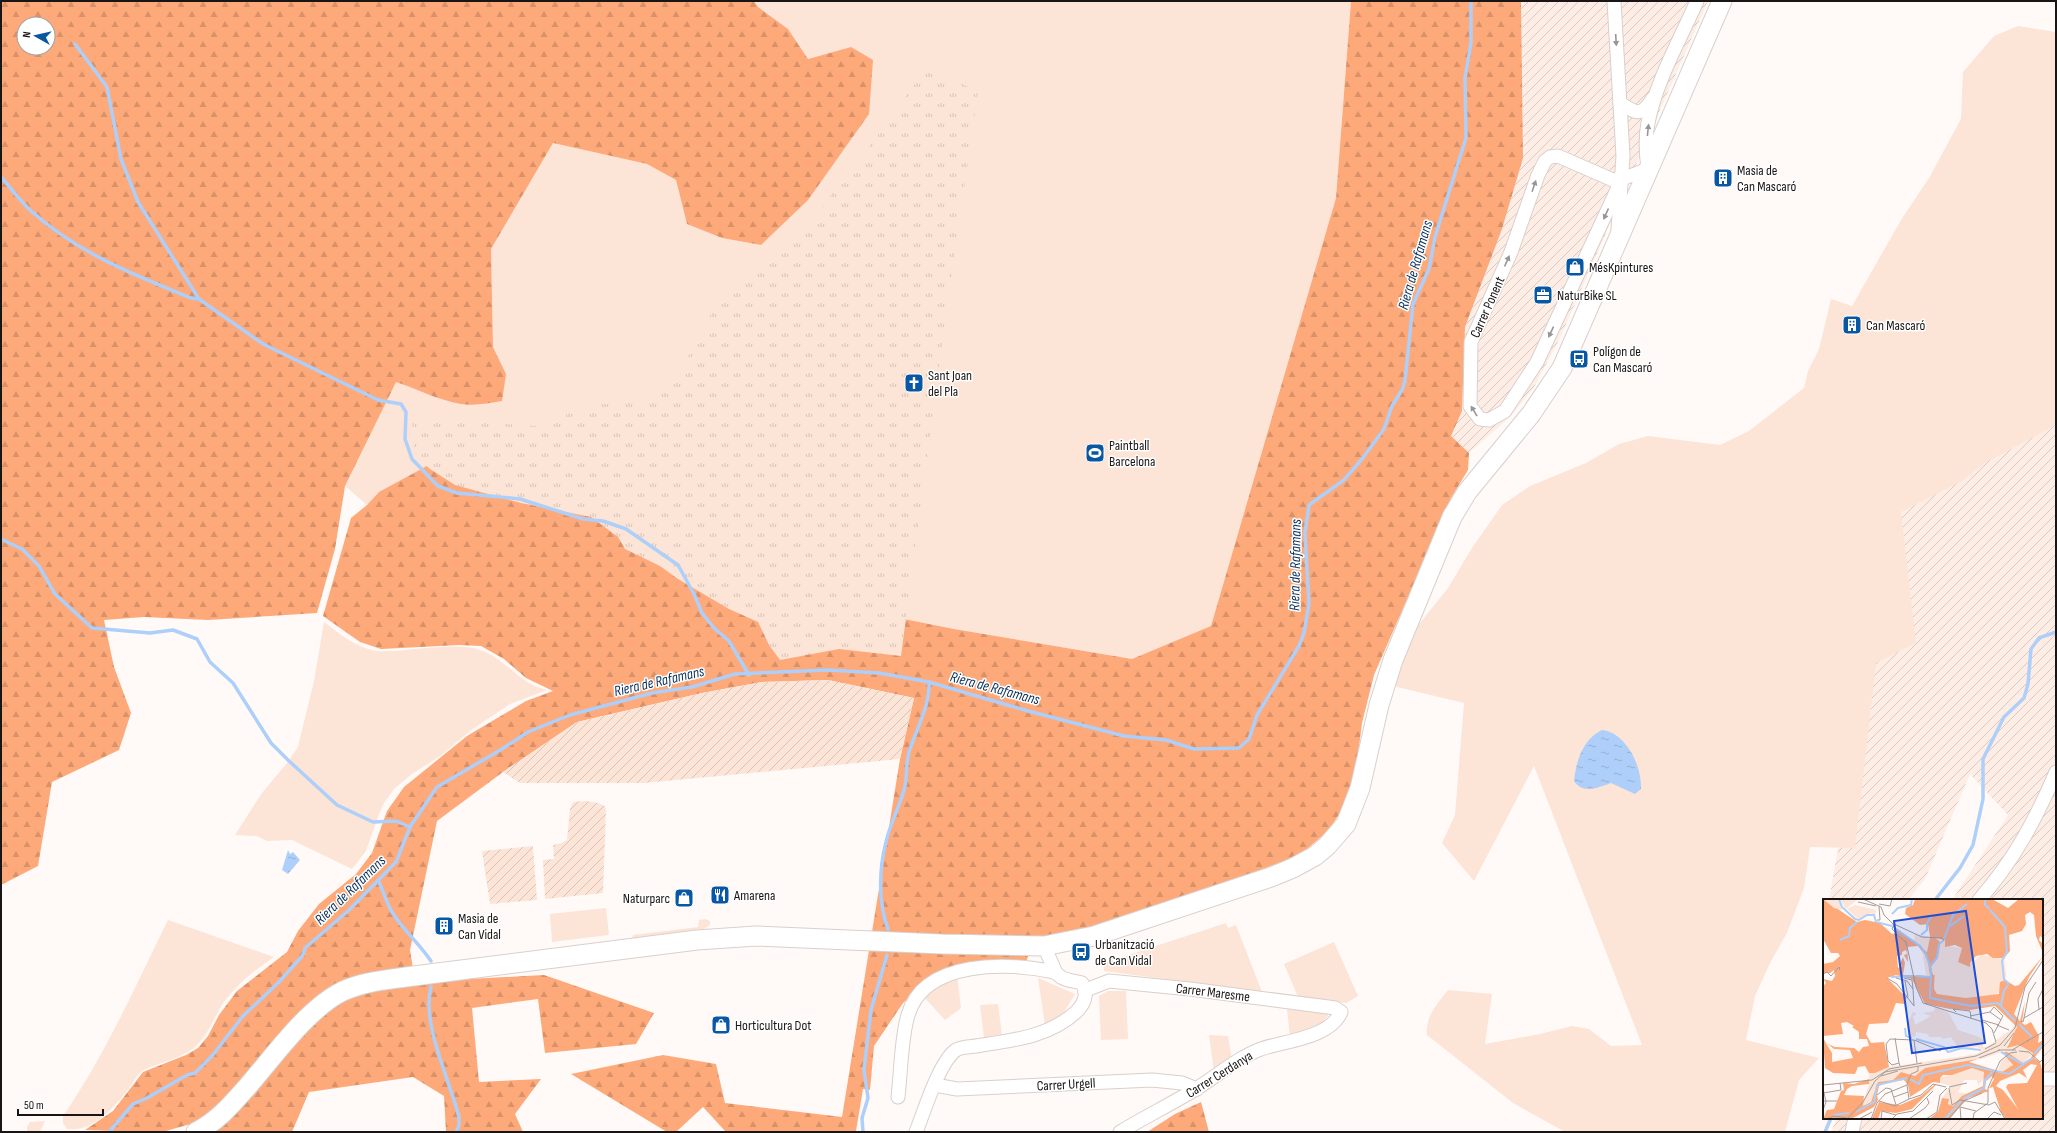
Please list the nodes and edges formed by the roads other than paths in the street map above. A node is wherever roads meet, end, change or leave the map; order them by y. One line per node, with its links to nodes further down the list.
1 (1614, 1): 5 (street, Carrer Ponent, one-way to 5)
2 (1697, 1): 4 (street)
3 (1722, 1): 6 (main road)
4 (1657, 91): 5 (street); 6 (street, one-way to 4)
5 (1620, 104): 7 (street, Carrer Ponent)
6 (1648, 169): 7 (street); 8 (main road)
7 (1622, 179): 7 (street, Carrer Ponent, one-way to 7); 8 (street, Carrer Ponent)
8 (1618, 240): 11 (main road)
9 (2056, 772): 10 (street)
10 (1980, 899)
11 (1037, 946): 12 (street); 13 (street); 22 (main road)
12 (1034, 969): 13 (street); 20 (street)
13 (1056, 973): 14 (street)
14 (1086, 990): 15 (street, Carrer Maresme); 18 (street)
15 (1341, 1012): 19 (street, Carrer Cerdanya)
16 (2043, 1079): 17 (street)
17 (2056, 1080)
18 (935, 1085): 19 (street, Carrer Urgell); 23 (street)
19 (1197, 1088): 24 (street, Carrer Cerdanya)
20 (898, 1097)
21 (1855, 1119): 25 (street)
22 (196, 1132)
23 (916, 1132)
24 (1120, 1132)
25 (1852, 1132)

